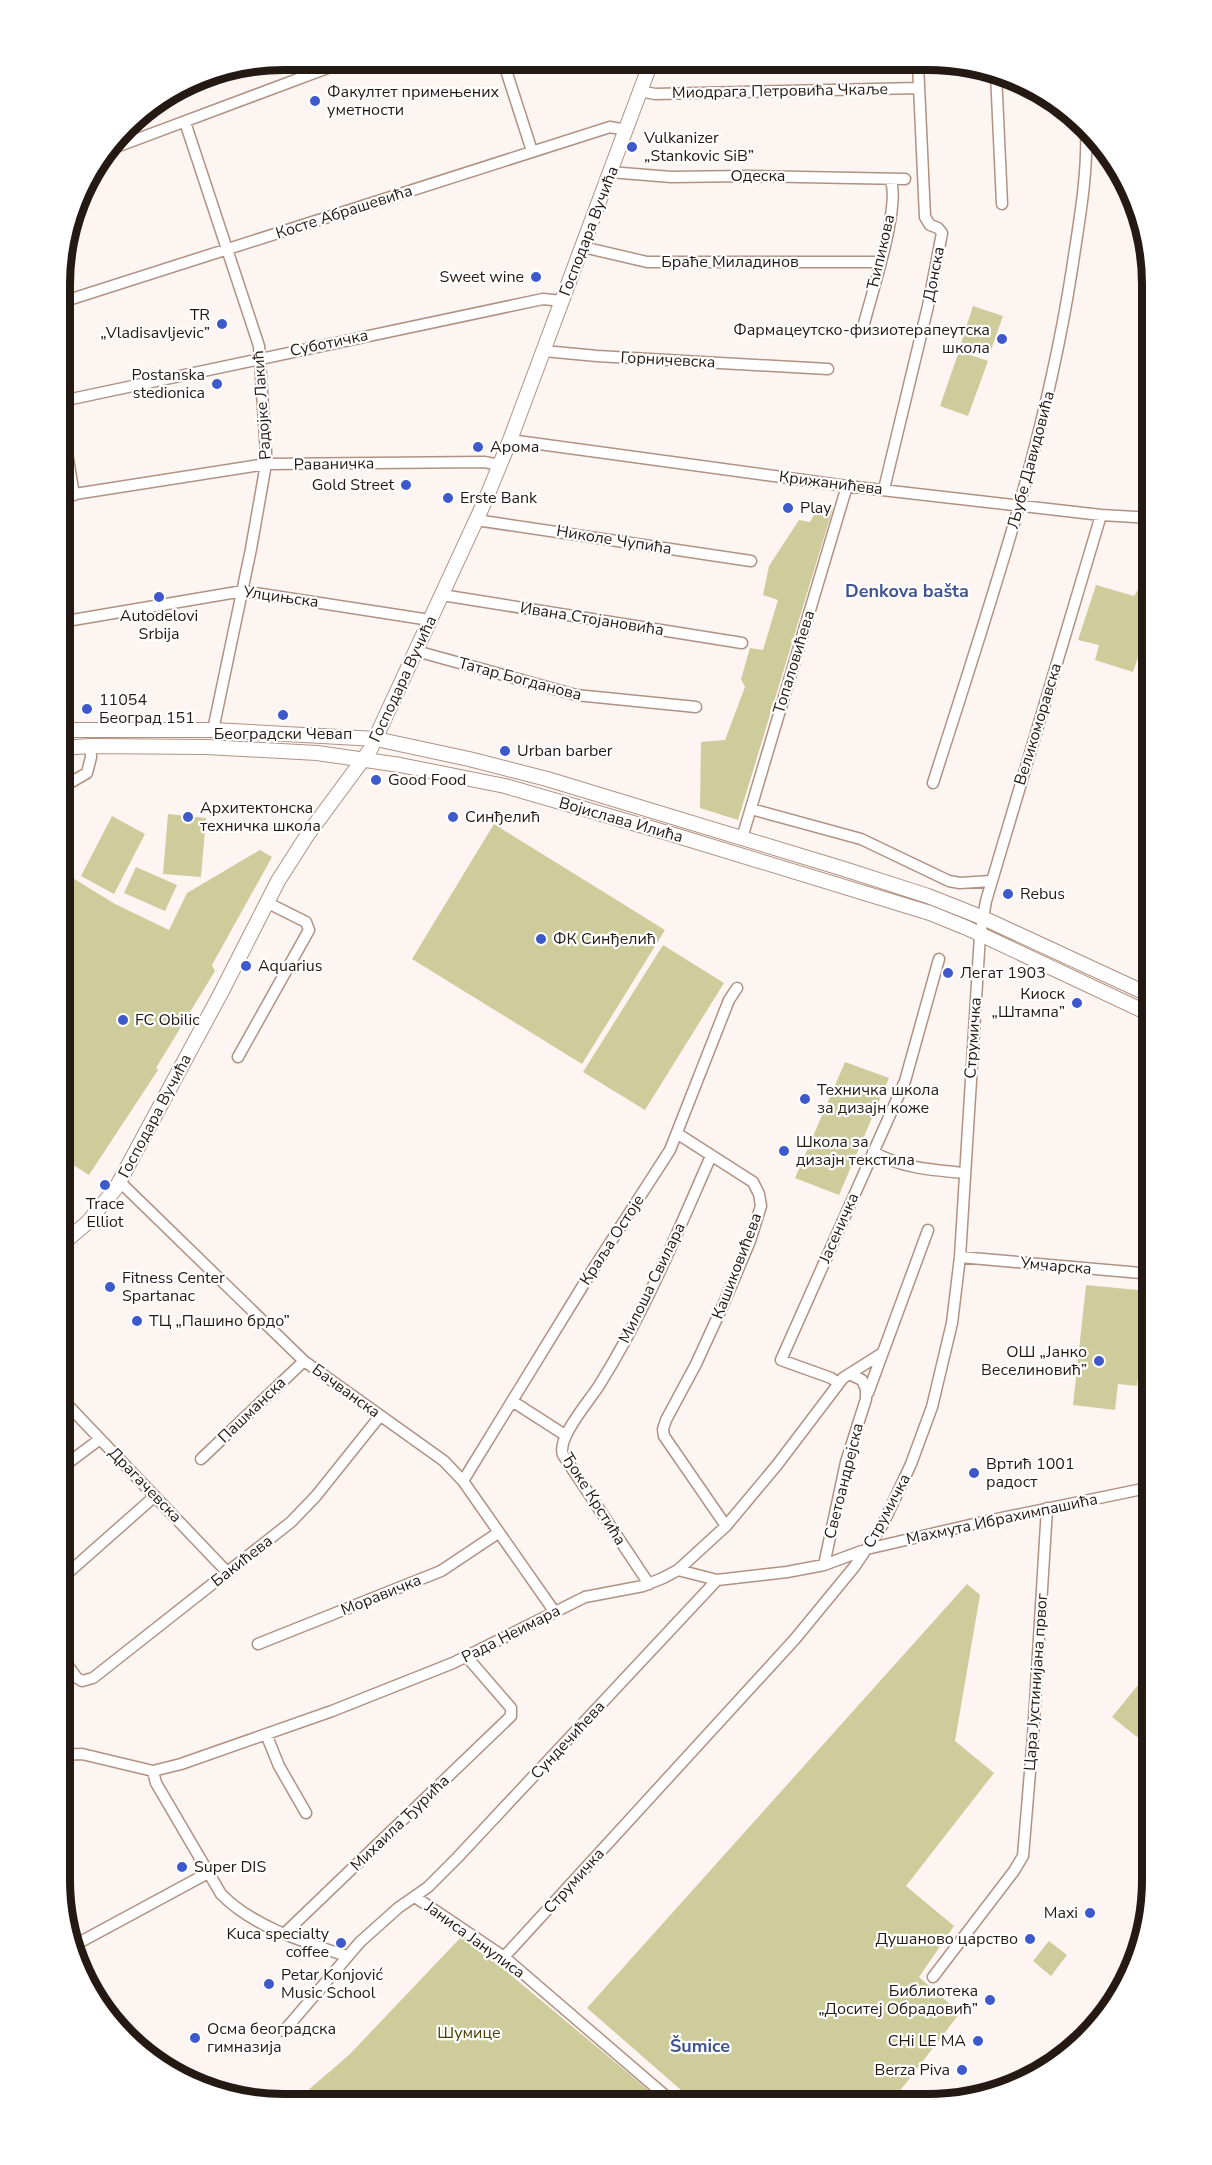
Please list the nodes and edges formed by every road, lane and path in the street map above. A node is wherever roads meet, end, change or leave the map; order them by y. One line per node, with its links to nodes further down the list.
1 (648, 70): 7 (main road, Господара Вучића)
2 (918, 70): 6 (street, Донска)
3 (320, 71): 8 (street)
4 (506, 71): 12 (street)
5 (996, 82): 16 (street)
6 (919, 88): 7 (street, Миодрага Петровића Чкаље); 32 (street, Донска)
7 (640, 91): 9 (main road, Господара Вучића)
8 (185, 122): 11 (street); 18 (street, Радојке Лакић)
9 (626, 130): 12 (street, Косте Абрашевића); 13 (main road, Господара Вучића)
10 (1086, 141): 35 (street, Љубе Давидовића)
11 (123, 145)
12 (532, 151): 18 (street, Косте Абрашевића)
13 (610, 172): 14 (street, Одеска); 17 (main road, Господара Вучића)
14 (890, 179): 15 (street, Одеска); 19 (street, Ћипикова)
15 (905, 179)
16 (1002, 204)
17 (583, 247): 19 (street, Браће Миладинов); 21 (main road, Господара Вучића)
18 (227, 249): 20 (street, Косте Абрашевића); 24 (street, Радојке Лакић)
19 (880, 262): 22 (street, Ћипикова)
20 (70, 299)
21 (562, 301): 23 (main road, Господара Вучића); 24 (street, Суботичка)
22 (864, 324)
23 (544, 351): 25 (street, Горничевска); 27 (main road, Господара Вучића)
24 (261, 358): 26 (street, Суботичка); 28 (street, Радојке Лакић)
25 (828, 369)
26 (70, 399)
27 (510, 440): 29 (main road, Господара Вучића); 31 (street, Крижанићева)
28 (266, 464): 29 (street, Раваничка); 34 (street, Раваничка); 40 (street, Радојке Лакић)
29 (500, 465): 38 (main road, Господара Вучића)
30 (70, 471): 34 (street)
31 (847, 486): 32 (street, Крижанићева); 55 (street, Топаловићева)
32 (884, 489): 35 (street, Крижанићева)
33 (70, 495): 34 (street, Раваничка)
34 (74, 495)
35 (1020, 506): 36 (street, Крижанићева); 54 (street, Љубе Давидовића)
36 (1101, 515): 37 (street, Крижанићева); 57 (street, Великоморавска)
37 (1142, 517)
38 (476, 519): 39 (street, Николе Чупића); 41 (main road, Господара Вучића)
39 (751, 561)
40 (243, 591): 42 (street, Улцињска); 43 (street, Улцињска); 48 (street, Радојке Лакић)
41 (442, 595): 42 (main road, Господара Вучића); 44 (street, Ивана Стојановића)
42 (430, 620): 45 (main road, Господара Вучића)
43 (70, 621)
44 (742, 643)
45 (416, 651): 46 (street, Татар Богданова); 49 (main road, Господара Вучића)
46 (696, 707)
47 (70, 730): 48 (main road, Војислава Илића)
48 (213, 730): 49 (main road, Војислава Илића)
49 (376, 739): 52 (main road, Господара Вучића); 56 (main road, Војислава Илића)
50 (90, 746): 51 (main road, Војислава Илића); 52 (main road, Војислава Илића); 53 (street)
51 (70, 747)
52 (364, 759): 58 (main road, Господара Вучића); 60 (main road, Војислава Илића)
53 (70, 783)
54 (933, 783)
55 (751, 809): 56 (street, Топаловићева); 57 (street)
56 (741, 838): 59 (main road, Војислава Илића)
57 (991, 881): 59 (street, Великоморавска)
58 (266, 902): 65 (street); 70 (main road, Господара Вучића)
59 (983, 918): 60 (street, Великоморавска); 63 (main road, Војислава Илића)
60 (980, 935): 64 (main road, Војислава Илића); 69 (street, Струмичка)
61 (939, 959): 67 (street, Јасеничка)
62 (737, 988): 66 (street, Краља Остоје)
63 (1142, 991)
64 (1142, 1011)
65 (238, 1057)
66 (678, 1134): 68 (street, Кашиковићева); 80 (street, Краља Остоје)
67 (873, 1152): 69 (street); 78 (street, Јасеничка)
68 (715, 1158): 83 (street, Милоша Свилара); 91 (street, Кашиковићева)
69 (964, 1173): 73 (street, Струмичка)
70 (120, 1182): 72 (main road, Господара Вучића); 76 (street, Бачванска)
71 (928, 1230): 75 (street, Светоандрејска)
72 (70, 1237)
73 (960, 1257): 74 (street, Умчарска); 93 (street, Струмичка)
74 (1142, 1273)
75 (881, 1354): 77 (street, Рада Неимара); 79 (street, Светоандрејска)
76 (304, 1361): 82 (street, Бачванска); 85 (street, Пашманска)
77 (849, 1374): 78 (street, Рада Неимара); 79 (street)
78 (838, 1383): 91 (street, Рада Неимара)
79 (866, 1399): 94 (street, Светоандрејска)
80 (512, 1401): 83 (street, Ђоке Крстића); 87 (street, Краља Остоје)
81 (70, 1407): 84 (street, Драгачевска)
82 (380, 1416): 87 (street, Бачванска); 97 (street, Бакићева)
83 (565, 1435): 99 (street, Ђоке Крстића)
84 (100, 1439): 86 (street); 89 (street, Драгачевска)
85 (201, 1459)
86 (70, 1462)
87 (463, 1481): 92 (street, Бачванска)
88 (1142, 1489): 90 (street, Махмута Ибрахимпашића)
89 (155, 1496): 96 (street); 97 (street, Драгачевска)
90 (1047, 1508): 93 (street, Махмута Ибрахимпашића); 114 (street, Цара Јустинијана првог)
91 (726, 1526): 95 (street, Рада Неимара)
92 (498, 1533): 100 (street, Бачванска); 101 (street, Моравичка)
93 (867, 1549): 94 (street, Махмута Ибрахимпашића); 113 (street, Струмичка)
94 (824, 1565): 98 (street, Махмута Ибрахимпашића)
95 (678, 1570): 98 (street, Махмута Ибрахимпашића); 99 (street, Рада Неимара)
96 (70, 1571)
97 (228, 1573): 103 (street, Бакићева)
98 (717, 1580): 109 (street, Сундечићева)
99 (649, 1584): 100 (street, Рада Неимара)
100 (554, 1611): 102 (street, Рада Неимара)
101 (258, 1644)
102 (467, 1657): 104 (street, Рада Неимара); 110 (street, Михаила Ђурића)
103 (70, 1669)
104 (266, 1734): 106 (street, Рада Неимара); 107 (street)
105 (70, 1755): 106 (street, Рада Неимара)
106 (153, 1771): 108 (street)
107 (306, 1813)
108 (208, 1873): 110 (street); 111 (street)
109 (415, 1897): 112 (street, Јаниса Јанулиса); 113 (street, Јаниса Јанулиса)
110 (285, 1933): 112 (street)
111 (80, 1942)
112 (347, 1956): 115 (street)
113 (504, 1957): 116 (street, Јаниса Јанулиса)
114 (933, 1977)
115 (284, 2031)
116 (663, 2094)

